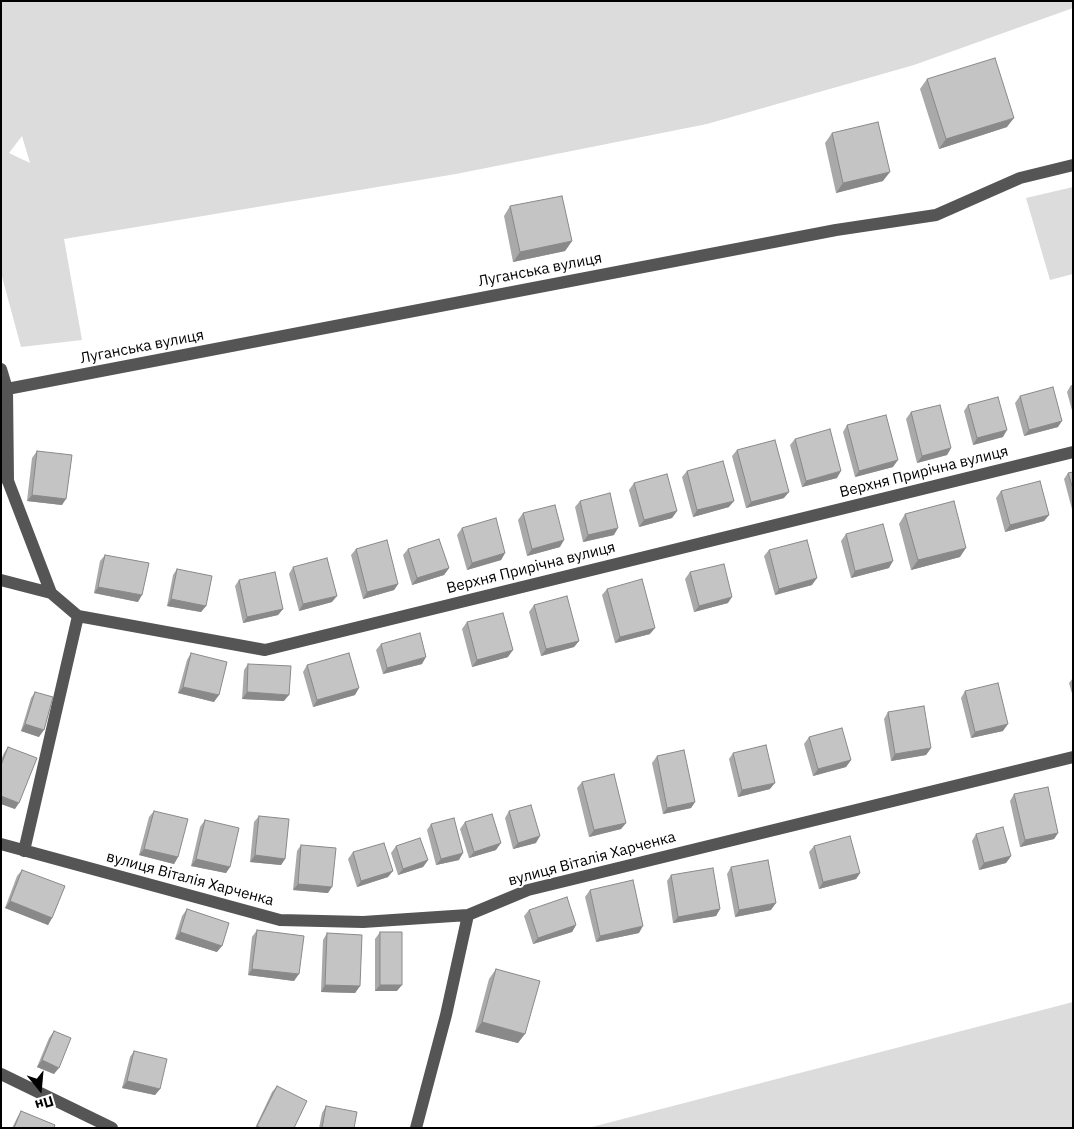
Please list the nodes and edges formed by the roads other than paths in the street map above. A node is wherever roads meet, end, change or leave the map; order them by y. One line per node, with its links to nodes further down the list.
1 (1073, 165): 3 (street, Луганська вулиця)
2 (1, 369): 3 (street)
3 (7, 389): 5 (street)
4 (1073, 452): 8 (street, Верхня Прирічна вулиця)
5 (4, 476): 7 (street)
6 (1, 580): 7 (street)
7 (51, 593): 8 (street)
8 (78, 616): 11 (street)
9 (1073, 757): 12 (street, вулиця Віталія Харченка)
10 (1, 844): 11 (street, вулиця Віталія Харченка)
11 (24, 851): 12 (street, вулиця Віталія Харченка)
12 (468, 915): 15 (street)
13 (1, 1074): 14 (street)
14 (112, 1128)
15 (416, 1128)

